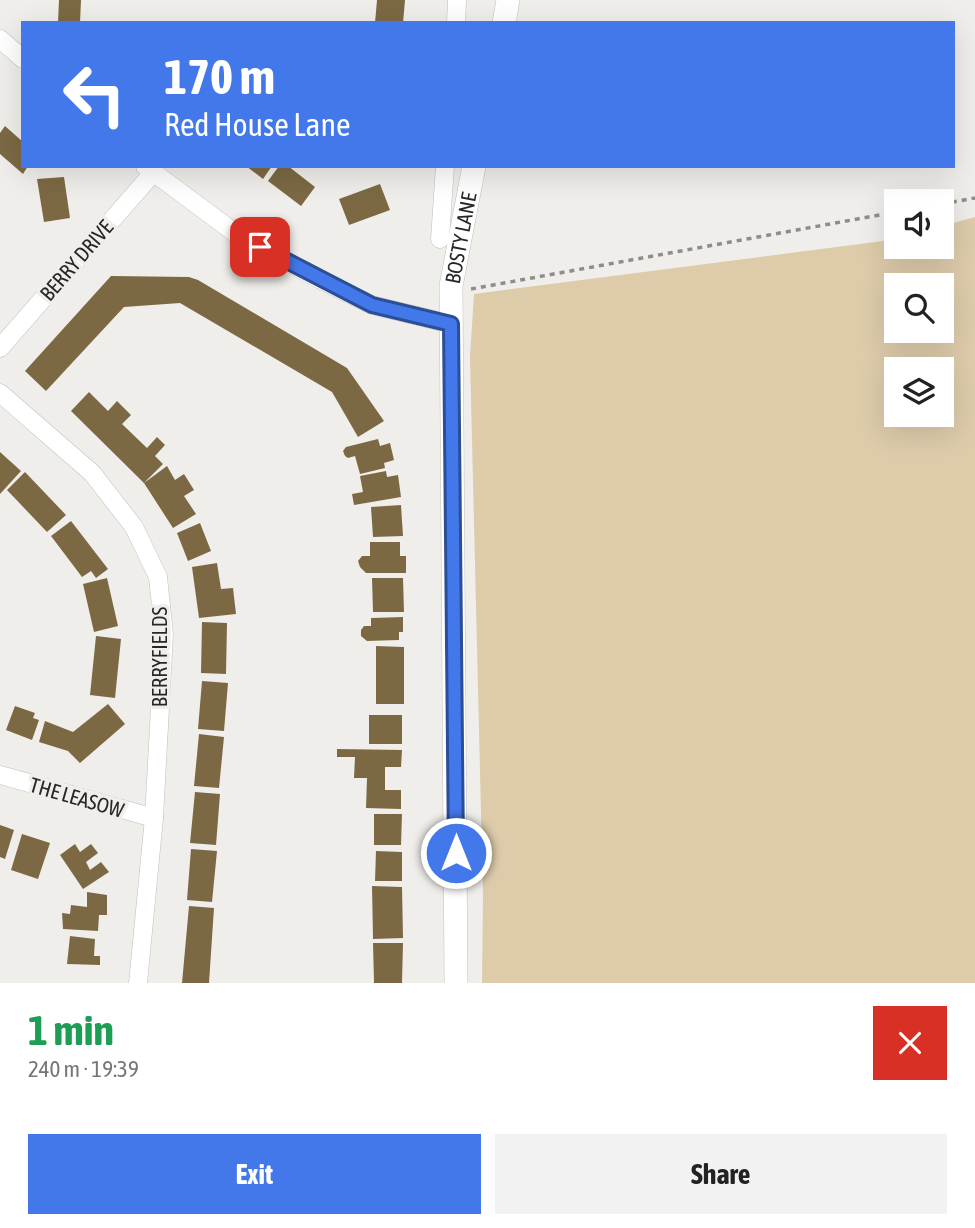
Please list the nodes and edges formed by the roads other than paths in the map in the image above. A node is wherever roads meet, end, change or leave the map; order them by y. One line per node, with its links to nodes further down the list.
1 (457, 0): 3 (street)
2 (508, 0): 4 (main road)
3 (456, 21)
4 (504, 21)
5 (0, 39): 6 (street)
6 (21, 57)
7 (445, 168): 10 (street, BOSTY LANE)
8 (474, 168): 11 (main road, BOSTY LANE)
9 (149, 169): 11 (street); 12 (street, BERRY DRIVE)
10 (440, 239)
11 (451, 324): 17 (main road, BOSTY LANE)
12 (0, 348)
13 (0, 393): 15 (street, BERRYFIELDS)
14 (0, 775): 15 (street, THE LEASOW)
15 (154, 818): 16 (street, BERRYFIELDS)
16 (138, 983)
17 (456, 983)

